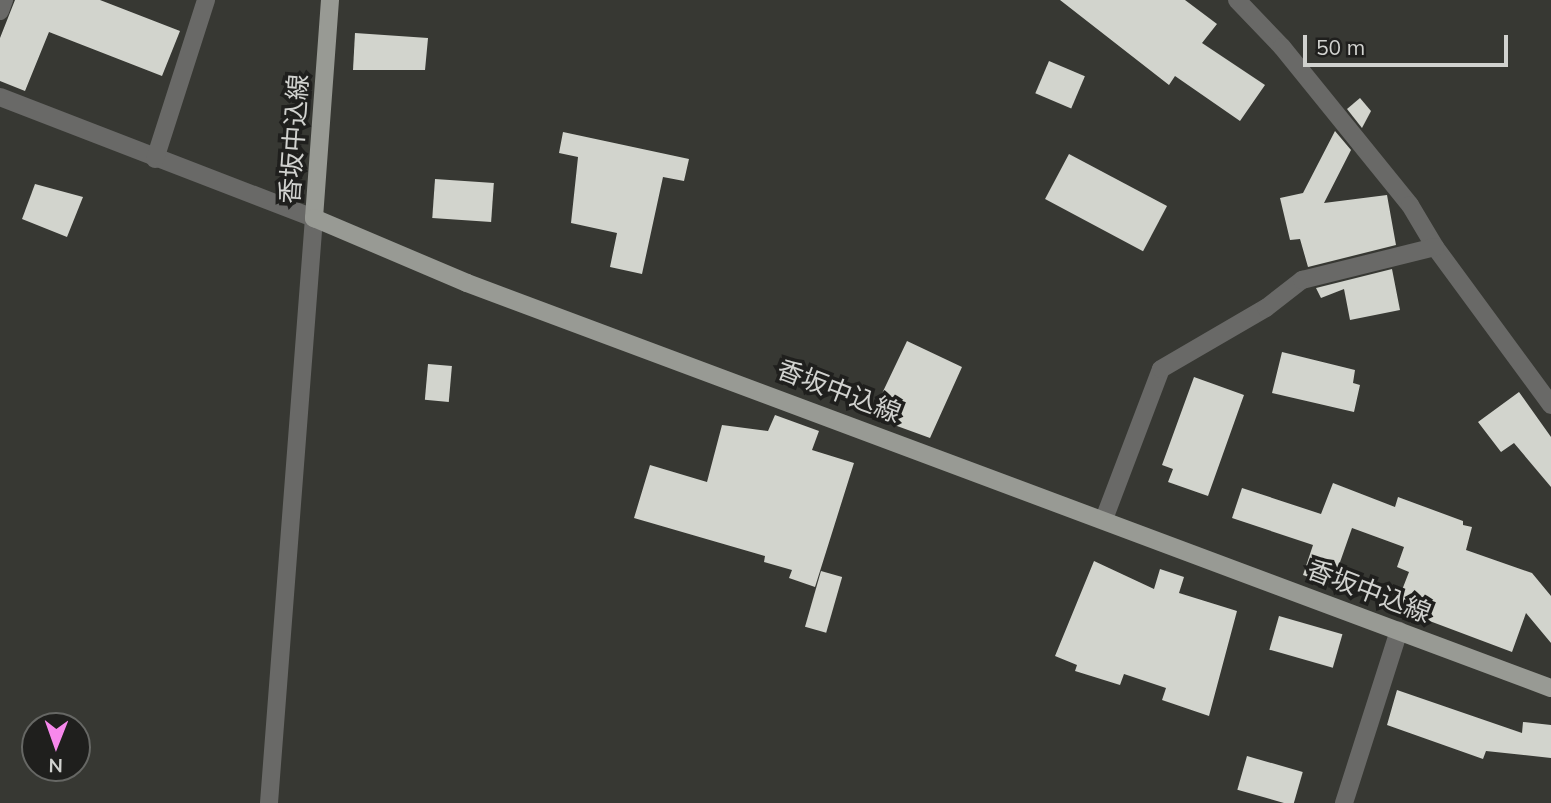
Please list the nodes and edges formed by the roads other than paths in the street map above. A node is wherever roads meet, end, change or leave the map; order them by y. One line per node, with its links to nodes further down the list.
1 (4, 0): 5 (street)
2 (206, 0): 7 (street)
3 (330, 0): 8 (main road, 香坂中込線)
4 (1237, 0): 9 (street)
5 (0, 11)
6 (0, 97): 7 (street)
7 (155, 159): 8 (street)
8 (314, 218): 11 (main road, 香坂中込線); 14 (street)
9 (1435, 247): 10 (street); 11 (street)
10 (1551, 405)
11 (1104, 519): 12 (main road, 香坂中込線)
12 (1399, 631): 13 (main road, 香坂中込線); 15 (street)
13 (1551, 688)
14 (269, 803)
15 (1344, 803)

